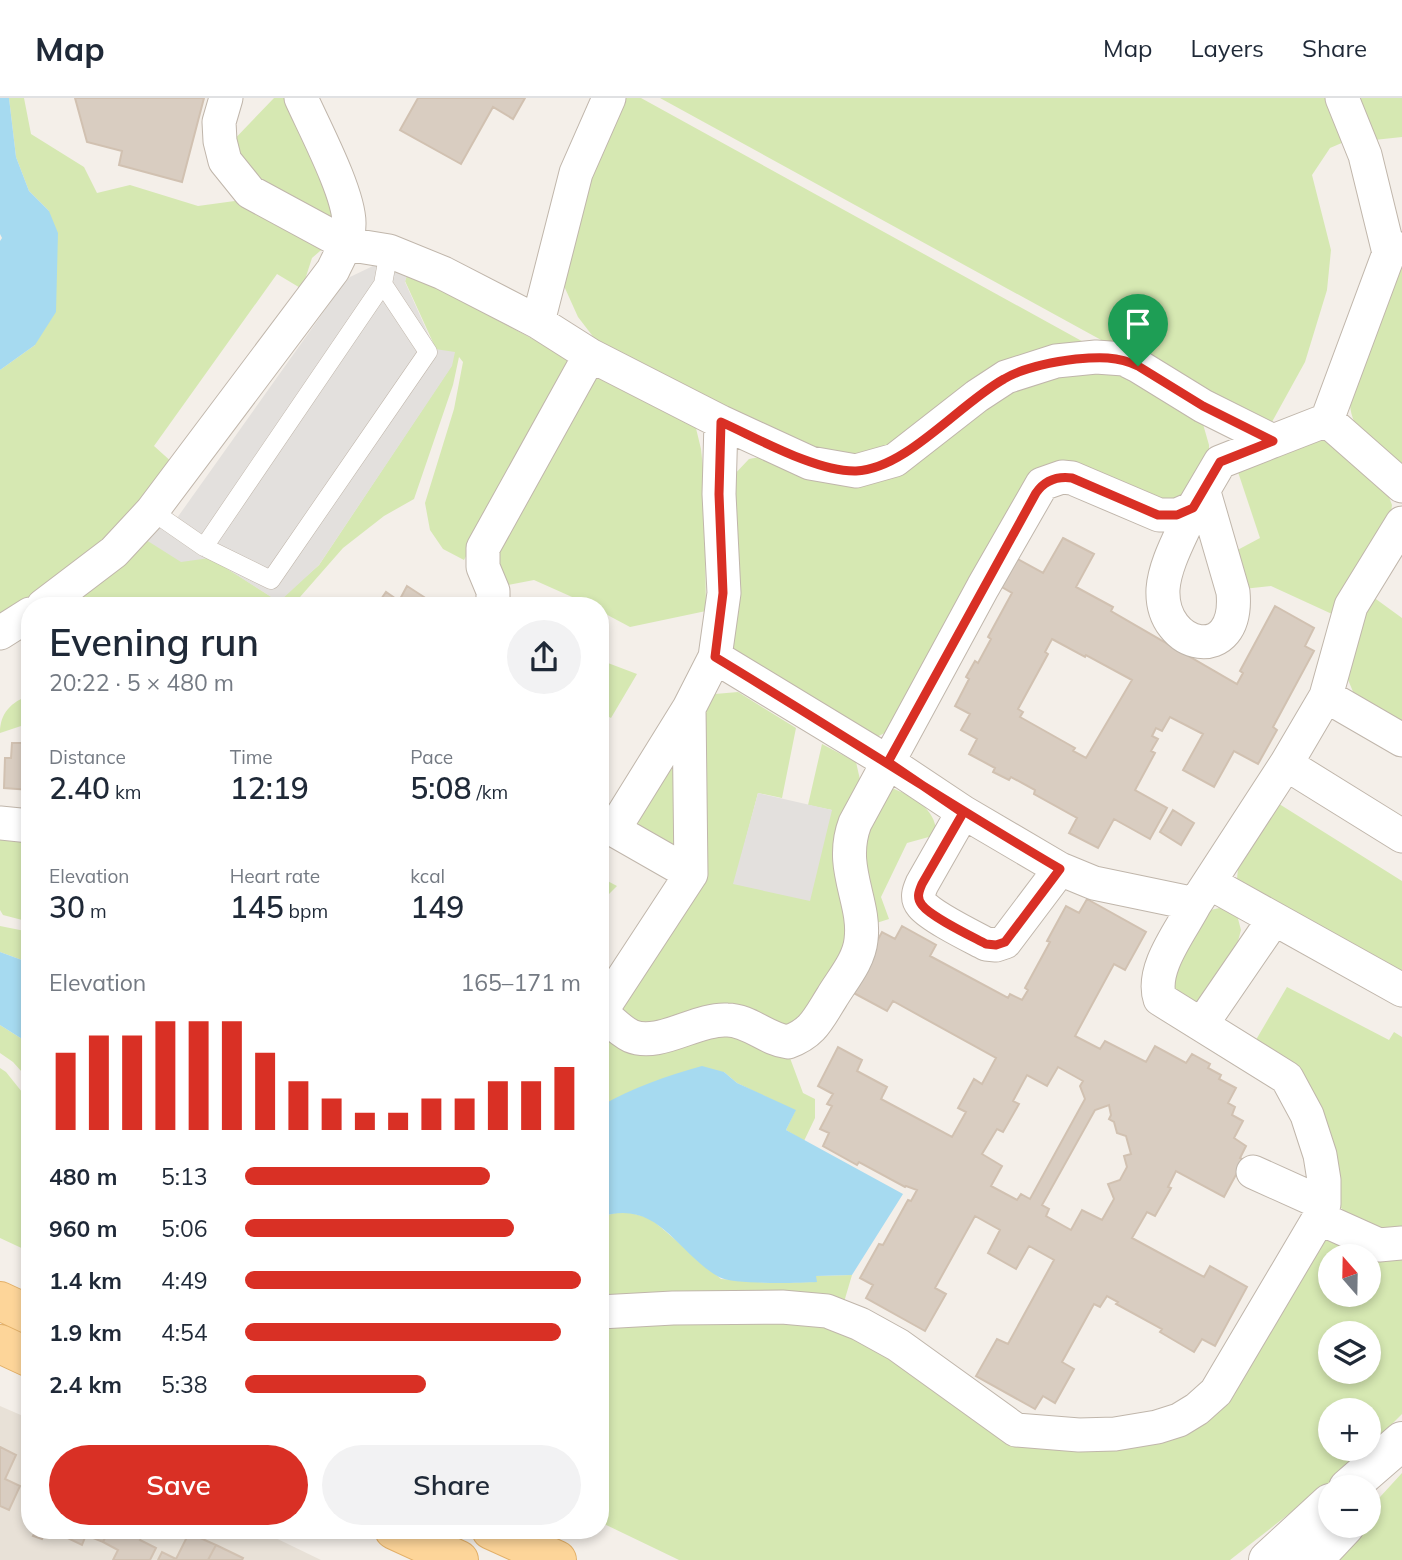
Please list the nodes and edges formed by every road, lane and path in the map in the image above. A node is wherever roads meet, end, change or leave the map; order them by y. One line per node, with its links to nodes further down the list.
1 (226, 98): 5 (street)
2 (301, 98): 5 (street)
3 (609, 98): 9 (street)
4 (1342, 98): 7 (street)
5 (346, 244): 6 (street); 17 (street)
6 (389, 251): 8 (lane); 9 (street)
7 (1395, 251): 12 (street)
8 (383, 284): 19 (lane); 19 (lane)
9 (538, 322): 10 (street)
10 (590, 355): 13 (street); 21 (street)
11 (1203, 406): 13 (street); 14 (street); 15 (street)
12 (1327, 421): 14 (street); 16 (street)
13 (721, 422): 24 (street)
14 (1273, 441): 15 (street)
15 (1220, 462): 28 (street)
16 (1402, 486)
17 (152, 512): 19 (lane); 20 (street)
18 (1402, 523): 25 (street)
19 (204, 547)
20 (55, 597)
21 (493, 597)
22 (21, 620): 23 (street)
23 (0, 633)
24 (715, 657): 26 (street); 28 (street)
25 (1326, 696): 27 (street); 29 (street)
26 (689, 708): 31 (street); 37 (street)
27 (1402, 740)
28 (888, 762): 30 (street); 42 (street)
29 (1286, 764): 35 (street); 38 (street)
30 (963, 813): 36 (street); 36 (street)
31 (609, 822)
32 (0, 823): 33 (street)
33 (21, 824)
34 (609, 826): 37 (street)
35 (1402, 836)
36 (1060, 869): 38 (street)
37 (691, 874): 41 (street)
38 (1202, 894): 39 (street); 43 (street)
39 (1274, 919): 40 (street); 43 (street)
40 (1402, 990)
41 (609, 1001)
42 (609, 1019)
43 (1202, 1024): 45 (street)
44 (1253, 1172): 45 (street)
45 (1321, 1211): 46 (street); 49 (street)
46 (1402, 1243)
47 (0, 1301): 48 (main road)
48 (21, 1311)
49 (609, 1312)
50 (0, 1344): 51 (main road)
51 (21, 1354)
52 (1402, 1441): 54 (street)
53 (1402, 1460): 55 (street)
54 (1363, 1475)
55 (1381, 1485)
56 (1318, 1514): 62 (street)
57 (1334, 1538): 63 (street)
58 (413, 1539): 60 (main road)
59 (510, 1539): 61 (main road)
60 (458, 1560)
61 (556, 1560)
62 (1268, 1560)
63 (1313, 1560)

